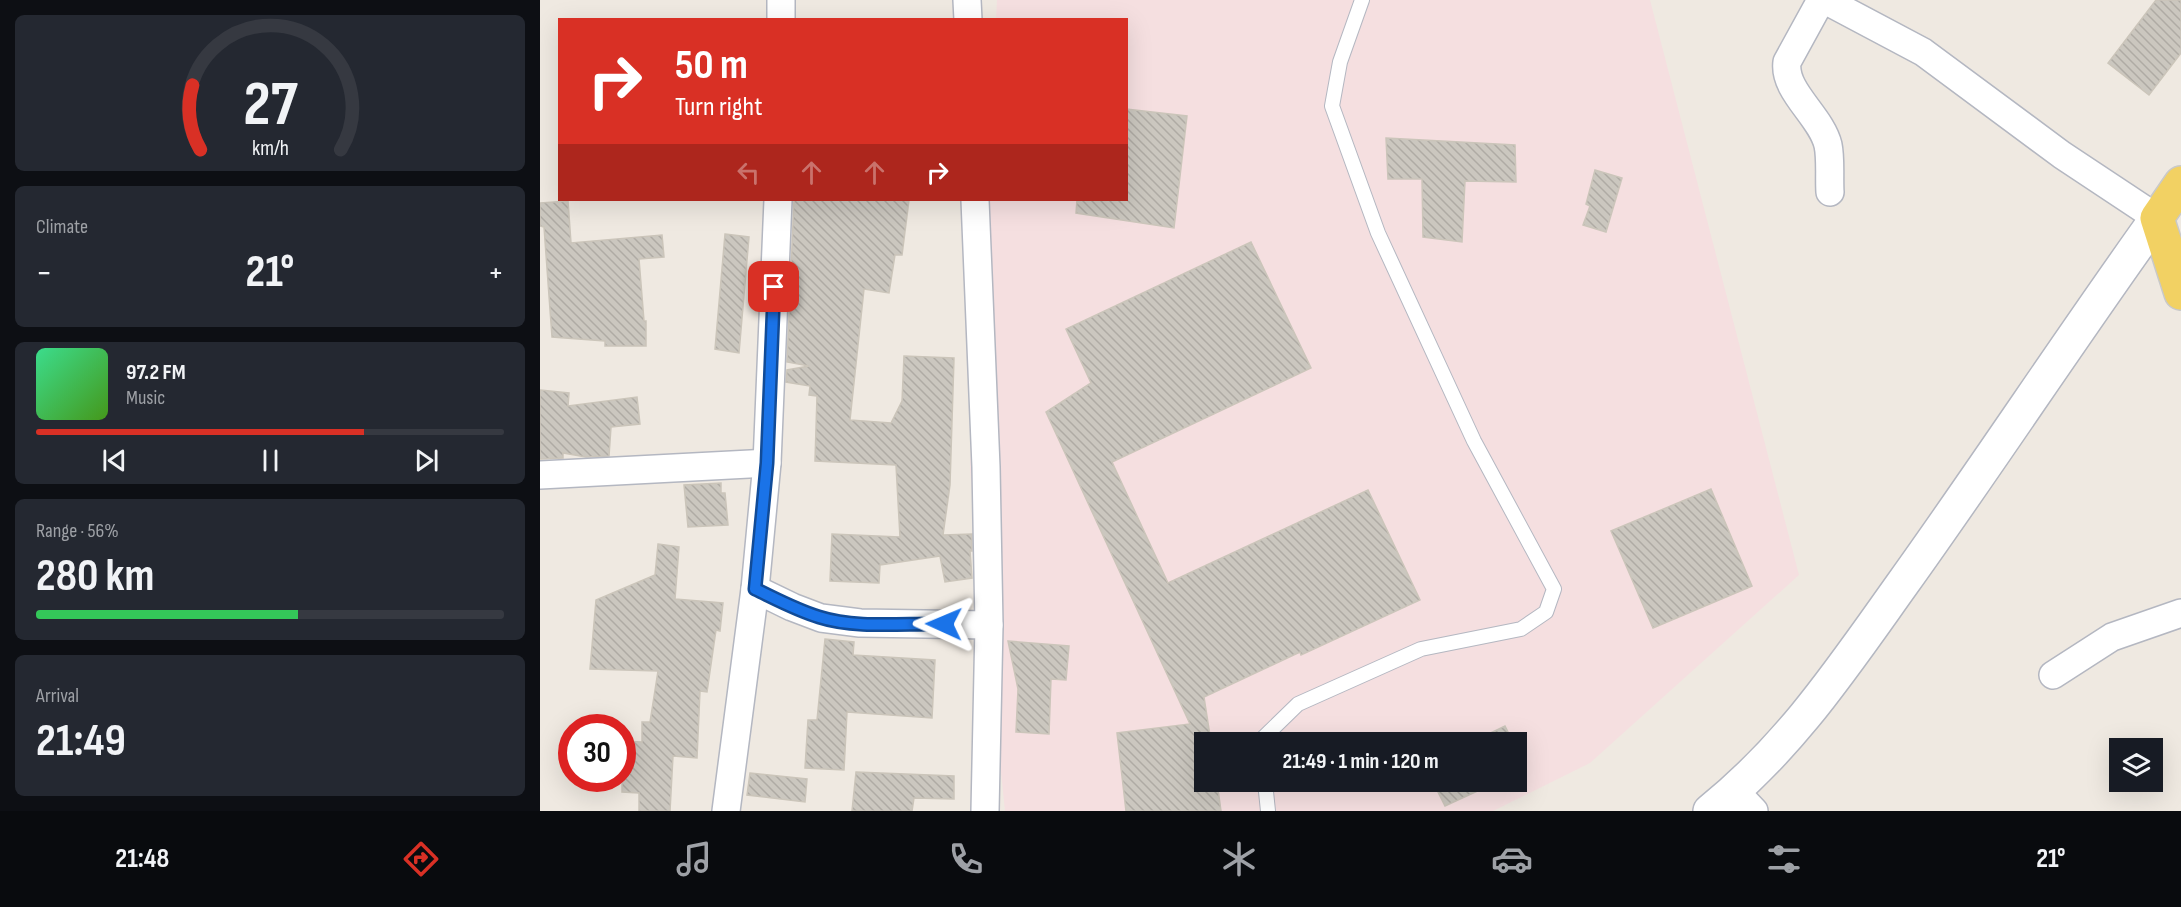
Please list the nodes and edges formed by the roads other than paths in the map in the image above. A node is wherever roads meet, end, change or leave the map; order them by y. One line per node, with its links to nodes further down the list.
1 (781, 0): 5 (street)
2 (967, 0): 6 (street)
3 (1362, 0): 19 (lane)
4 (1823, 0): 8 (street); 11 (street)
5 (780, 18)
6 (968, 18)
7 (2181, 183): 11 (main road)
8 (1830, 192)
9 (778, 201): 13 (street)
10 (975, 201): 17 (street)
11 (2157, 218): 12 (main road); 21 (main road)
12 (2181, 293)
13 (767, 463): 14 (street); 15 (street)
14 (540, 475)
15 (755, 589): 17 (street); 22 (street)
16 (2181, 613): 18 (street)
17 (988, 625): 23 (street)
18 (2053, 675)
19 (1269, 732)
20 (1266, 792): 24 (lane)
21 (1733, 804)
22 (726, 811)
23 (985, 811)
24 (1268, 811)

